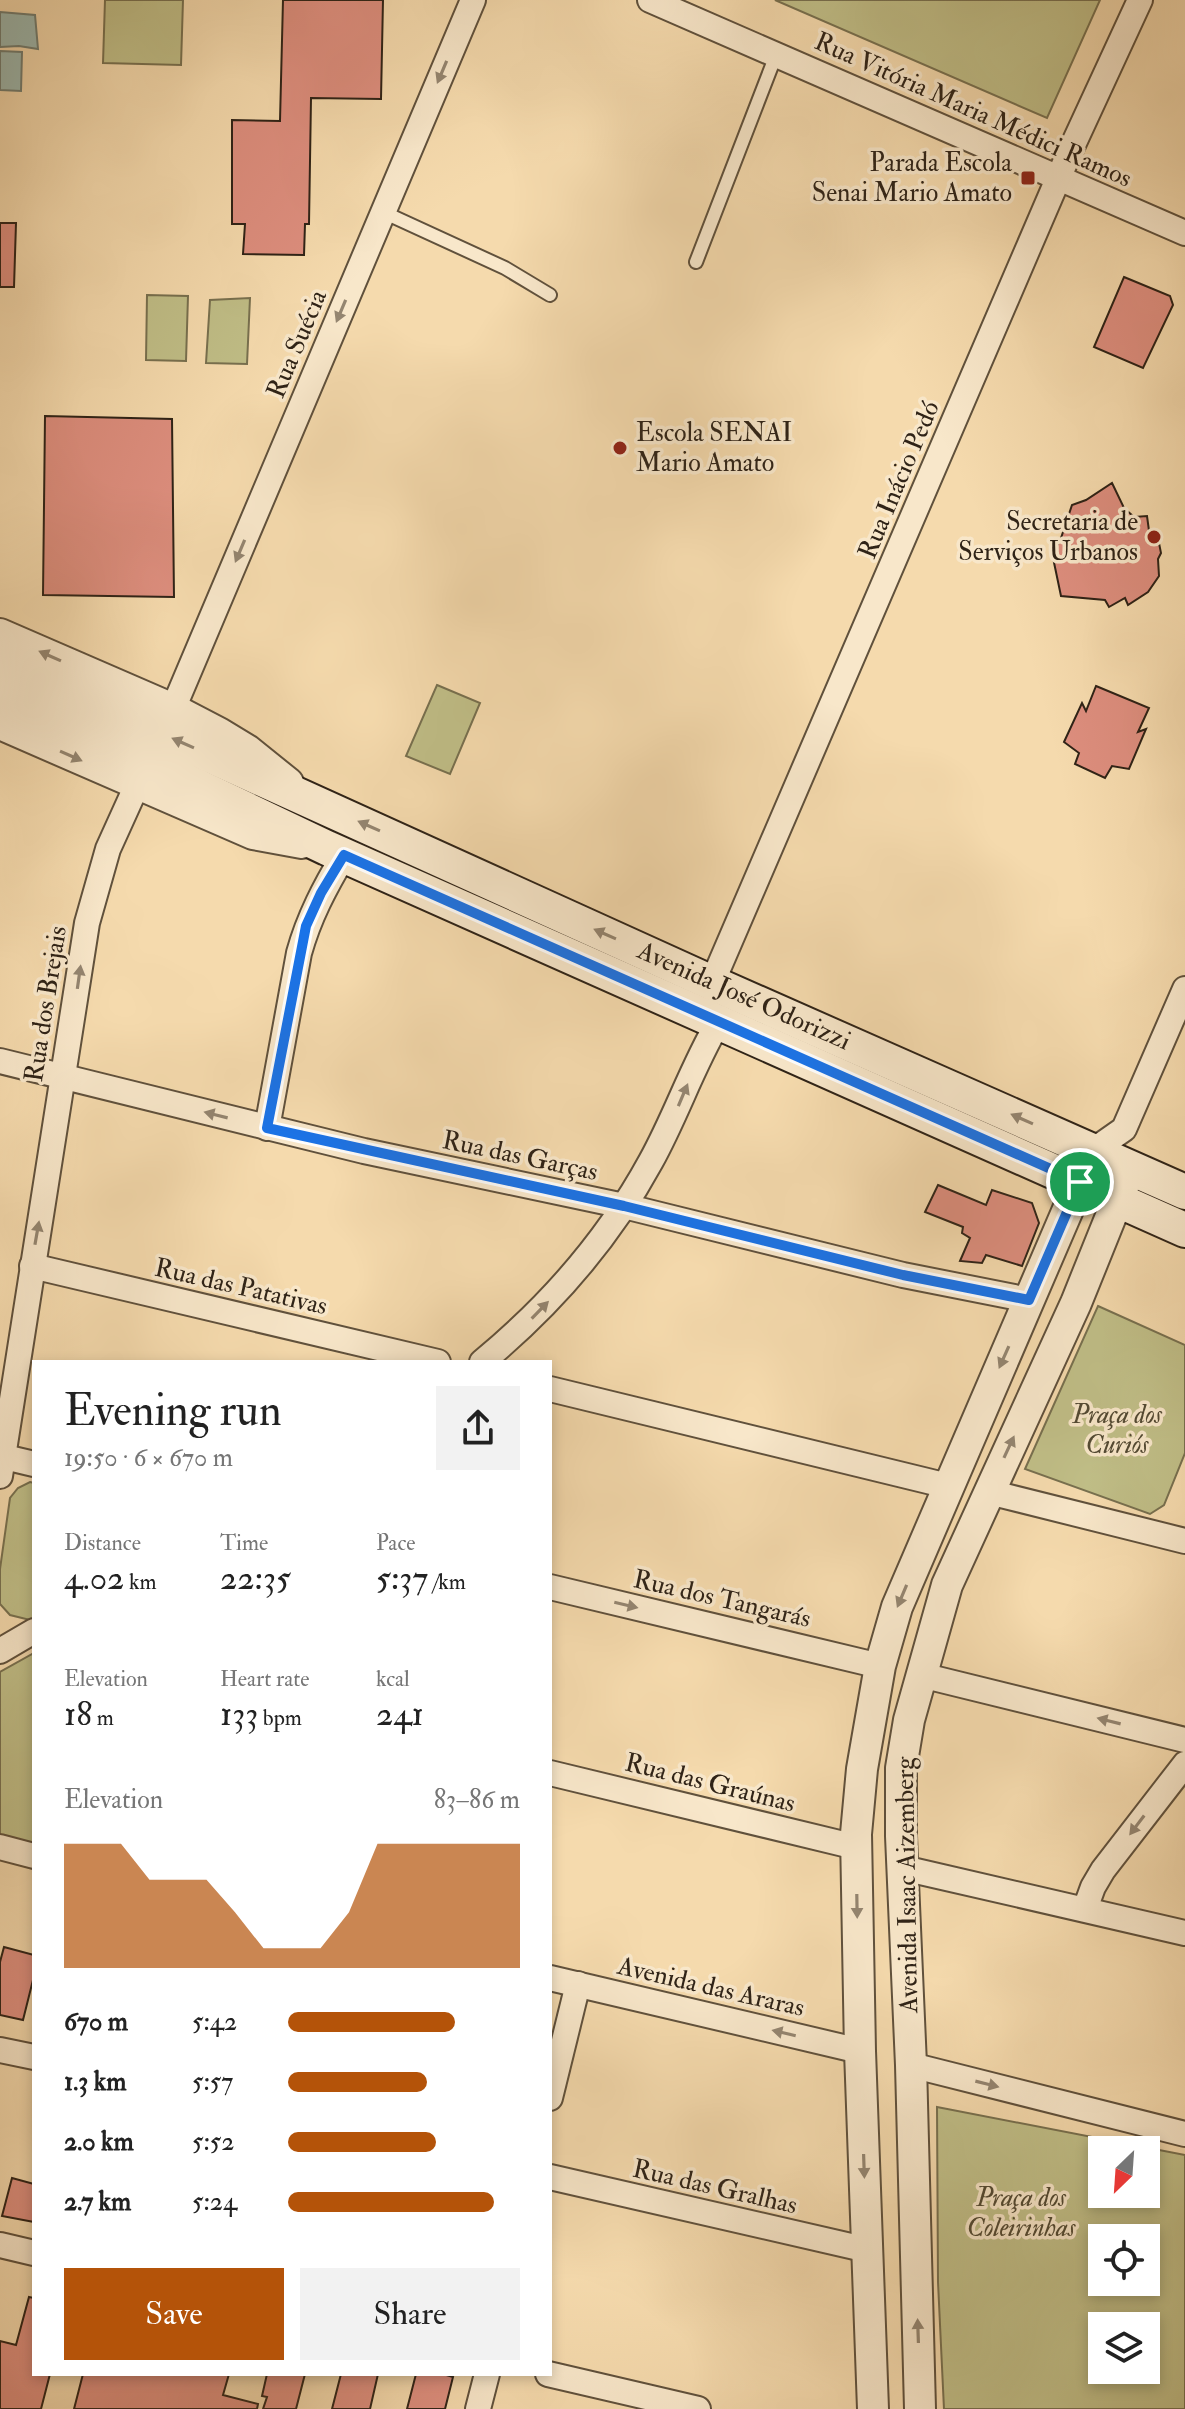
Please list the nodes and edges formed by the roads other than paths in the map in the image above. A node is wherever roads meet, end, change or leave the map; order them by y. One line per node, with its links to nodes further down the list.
1 (473, 0): 6 (street, Rua Suécia, one-way to 6)
2 (650, 0): 4 (street, Rua Vitória Maria Médici Ramos)
3 (1140, 0): 5 (street, Rua Inácio Pedó)
4 (776, 55): 5 (street, Rua Vitória Maria Médici Ramos); 8 (lane)
5 (1060, 178): 7 (street, Rua Vitória Maria Médici Ramos); 19 (street, Rua Inácio Pedó)
6 (383, 212): 9 (lane); 13 (street, Rua Suécia, one-way to 13)
7 (1185, 233)
8 (696, 262)
9 (550, 295)
10 (0, 634): 13 (street, Avenida José Odorizzi, one-way to 10)
11 (0, 663): 15 (main road)
12 (0, 697): 15 (main road)
13 (173, 709): 17 (street, Avenida José Odorizzi)
14 (0, 724): 16 (street, Avenida José Odorizzi, one-way to 16)
15 (125, 734): 17 (main road, Avenida José Odorizzi, one-way to 15); 18 (main road, Avenida José Odorizzi)
16 (137, 785): 18 (street, Avenida José Odorizzi); 23 (street, Rua dos Brejais, one-way to 16)
17 (306, 798): 19 (main road, Avenida José Odorizzi, one-way to 17)
18 (335, 852): 21 (main road, Avenida José Odorizzi); 24 (street)
19 (712, 983): 26 (main road, Avenida José Odorizzi, one-way to 19)
20 (1185, 989): 25 (street)
21 (718, 1023): 28 (main road, Avenida José Odorizzi); 31 (street, one-way to 21)
22 (0, 1061): 23 (street, Rua das Garças)
23 (64, 1076): 24 (street, Rua das Garças, one-way to 23); 33 (street, Rua dos Brejais, one-way to 23)
24 (267, 1128): 31 (street, Rua das Garças)
25 (1124, 1129): 26 (street); 27 (street)
26 (1094, 1150): 27 (main road, Avenida José Odorizzi); 28 (street, Avenida Isaac Aizemberg)
27 (1132, 1166): 29 (main road, Avenida José Odorizzi); 30 (street, Avenida Isaac Aizemberg)
28 (1080, 1182): 30 (main road, Avenida José Odorizzi); 34 (street, Avenida Isaac Aizemberg)
29 (1185, 1192)
30 (1118, 1200): 32 (main road, Avenida José Odorizzi); 41 (street, Avenida Isaac Aizemberg, one-way to 30)
31 (624, 1206): 34 (street, Rua das Garças); 36 (street, one-way to 31)
32 (1185, 1230)
33 (32, 1266): 35 (street, Rua das Patativas); 38 (street, Rua dos Brejais)
34 (1029, 1300): 40 (street, Avenida Isaac Aizemberg, one-way to 40)
35 (430, 1360)
36 (484, 1360)
37 (552, 1389): 40 (street)
38 (1, 1463): 39 (street)
39 (32, 1464)
40 (948, 1486): 46 (street, Avenida Isaac Aizemberg, one-way to 46)
41 (989, 1492): 42 (street); 47 (street, Avenida Isaac Aizemberg)
42 (1185, 1541)
43 (552, 1587): 46 (street, Rua dos Tangarás, one-way to 46)
44 (32, 1632): 45 (street)
45 (0, 1651)
46 (880, 1666): 52 (street, Avenida Isaac Aizemberg)
47 (921, 1675): 48 (street, one-way to 47); 54 (street, Avenida Isaac Aizemberg)
48 (1185, 1740)
49 (1185, 1764): 55 (street, one-way to 55)
50 (552, 1773): 52 (street, Rua das Graúnas)
51 (0, 1847): 53 (street)
52 (856, 1847): 60 (street, Avenida Isaac Aizemberg, one-way to 60)
53 (32, 1855)
54 (903, 1868): 55 (street); 62 (street, Avenida Isaac Aizemberg)
55 (1085, 1909): 56 (street)
56 (1185, 1933)
57 (552, 1978): 58 (street, Avenida das Araras)
58 (578, 1984): 60 (street, Avenida das Araras, one-way to 58); 63 (street)
59 (0, 2050): 61 (street)
60 (860, 2051): 62 (street); 67 (street, Avenida Isaac Aizemberg, one-way to 67)
61 (32, 2057)
62 (911, 2065): 64 (street, one-way to 64); 74 (street, Avenida Isaac Aizemberg, one-way to 62)
63 (552, 2090)
64 (1185, 2134)
65 (552, 2177): 67 (street, Rua das Gralhas)
66 (0, 2245): 68 (street)
67 (868, 2250): 73 (street, Avenida Isaac Aizemberg)
68 (32, 2253)
69 (552, 2375): 72 (street)
70 (486, 2376): 71 (street)
71 (478, 2409)
72 (698, 2409)
73 (873, 2409)
74 (920, 2409)

